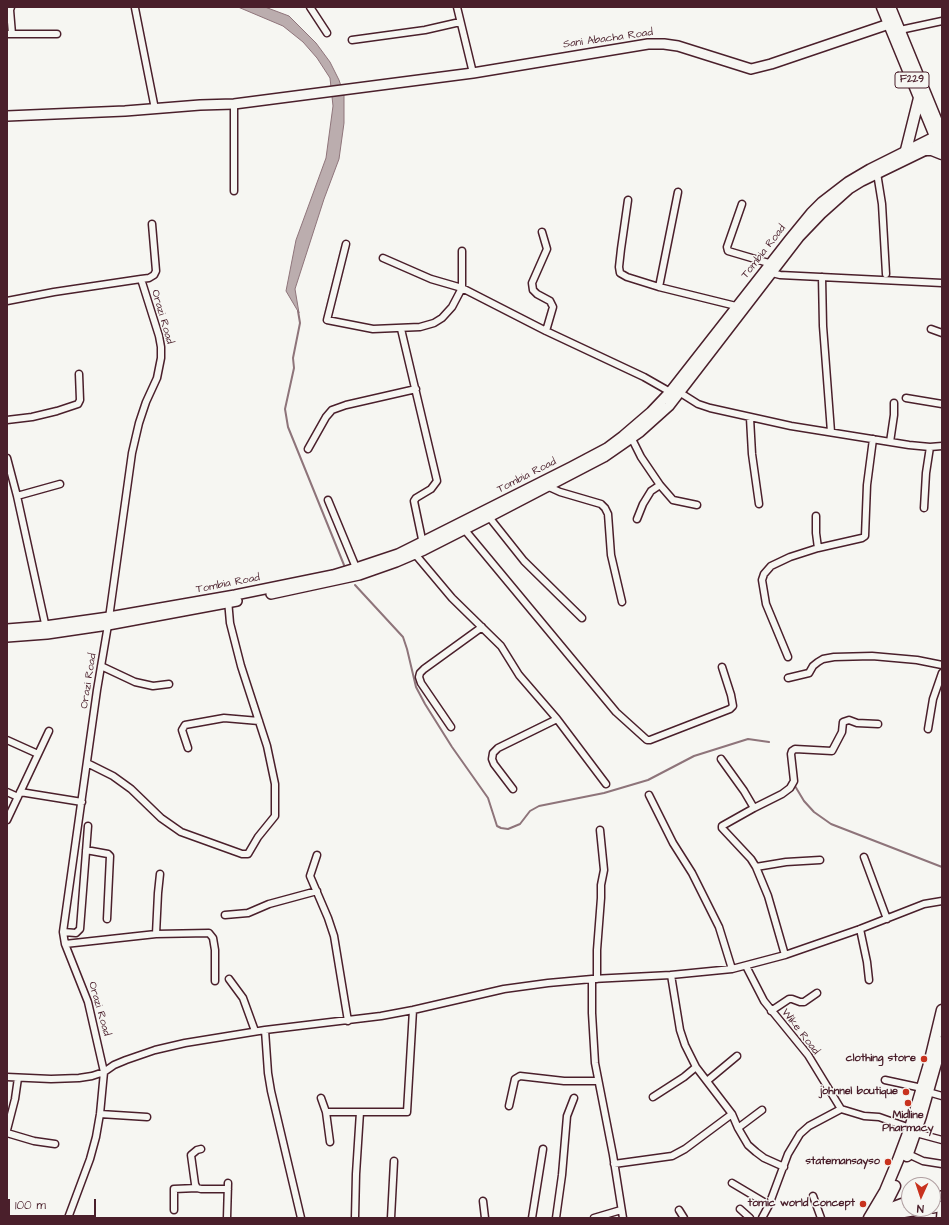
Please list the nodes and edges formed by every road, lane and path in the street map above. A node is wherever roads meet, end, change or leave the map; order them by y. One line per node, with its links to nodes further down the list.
1 (11, 7): 12 (street)
2 (310, 7): 11 (street)
3 (457, 7): 8 (street)
4 (882, 7): 9 (main road, F229)
5 (890, 7): 10 (main road, F229)
6 (135, 8): 18 (street)
7 (942, 21): 10 (street)
8 (460, 22): 14 (street); 15 (street)
9 (889, 24): 15 (main road, Sani Abacha Road); 16 (main road, F229)
10 (900, 30): 20 (main road, F229)
11 (327, 33)
12 (9, 34): 13 (street)
13 (57, 34)
14 (352, 40)
15 (473, 73): 17 (main road, Sani Abacha Road)
16 (918, 98): 20 (main road, F229); 21 (main road)
17 (234, 104): 18 (main road, Sani Abacha Road); 24 (street)
18 (155, 109): 19 (main road, Sani Abacha Road)
19 (7, 116)
20 (940, 143): 21 (main road, Tombia Road); 22 (main road)
21 (906, 150): 33 (main road, Tombia Road)
22 (926, 150): 23 (main road, Tombia Road)
23 (877, 173): 33 (main road, Tombia Road); 34 (street)
24 (234, 191)
25 (678, 192): 38 (street)
26 (628, 200): 38 (street)
27 (742, 204): 33 (street)
28 (152, 224): 36 (street)
29 (542, 232): 44 (street)
30 (346, 244): 42 (street)
31 (462, 251): 39 (street)
32 (383, 258): 39 (street)
33 (771, 268): 35 (street); 41 (main road, Tombia Road)
34 (886, 274)
35 (822, 277): 37 (street); 54 (street)
36 (141, 279): 40 (street, Orazi Road); 80 (street, Orazi Road)
37 (942, 283)
38 (659, 287): 41 (street)
39 (462, 288): 42 (street); 44 (street)
40 (7, 301)
41 (742, 307): 48 (main road, Tombia Road)
42 (401, 328): 47 (street)
43 (931, 329): 45 (street)
44 (546, 331): 48 (street)
45 (942, 333)
46 (79, 374): 53 (street)
47 (416, 390): 60 (street); 75 (street)
48 (676, 394): 52 (street); 55 (main road, Tombia Road); 75 (main road, Tombia Road)
49 (906, 398): 51 (street)
50 (894, 403): 57 (street)
51 (942, 404)
52 (750, 418): 54 (street); 67 (street)
53 (7, 420)
54 (831, 432): 56 (street)
55 (632, 439): 63 (street); 64 (main road, Tombia Road)
56 (873, 439): 57 (street); 74 (street)
57 (890, 442): 59 (street)
58 (942, 446): 59 (street)
59 (930, 447): 69 (street)
60 (308, 449)
61 (7, 458): 65 (street)
62 (60, 484): 65 (street)
63 (660, 485): 68 (street); 72 (street)
64 (549, 486): 71 (main road, Tombia Road); 78 (street)
65 (17, 496): 83 (street)
66 (328, 500): 76 (street)
67 (759, 504)
68 (697, 505)
69 (924, 508)
70 (816, 516): 74 (street)
71 (489, 517): 73 (main road, Tombia Road); 79 (street)
72 (637, 520)
73 (464, 529): 75 (main road, Tombia Road); 88 (street)
74 (818, 548): 85 (street)
75 (420, 549): 76 (main road, Tombia Road); 76 (main road, Tombia Road); 81 (street)
76 (358, 572): 77 (main road, Tombia Road)
77 (228, 600): 80 (main road, Tombia Road); 93 (street)
78 (622, 602)
79 (582, 618)
80 (108, 621): 83 (main road, Tombia Road); 87 (street, Orazi Road)
81 (482, 627): 92 (street); 95 (street)
82 (7, 630): 83 (main road, Tombia Road)
83 (46, 630): 84 (main road, Tombia Road)
84 (7, 638)
85 (788, 658)
86 (942, 665): 90 (street)
87 (101, 666): 91 (street); 102 (street, Orazi Road)
88 (722, 667)
89 (942, 673): 96 (street)
90 (788, 678)
91 (169, 684)
92 (557, 719): 103 (street); 104 (street)
93 (258, 721): 99 (street); 102 (street)
94 (878, 724): 109 (street)
95 (451, 727)
96 (928, 729)
97 (49, 731): 100 (street)
98 (7, 740): 100 (street)
99 (188, 748)
100 (38, 754): 106 (street)
101 (721, 760): 109 (street)
102 (87, 764): 108 (street, Orazi Road)
103 (606, 784)
104 (513, 789)
105 (7, 792): 106 (street)
106 (19, 794): 108 (street); 110 (street)
107 (649, 795): 130 (street)
108 (82, 802): 125 (street, Orazi Road)
109 (754, 808): 117 (street)
110 (7, 820)
111 (88, 826): 113 (street)
112 (600, 830): 133 (street)
113 (86, 850): 123 (street); 125 (street)
114 (317, 855): 119 (street)
115 (864, 857): 122 (street)
116 (820, 860): 117 (street)
117 (756, 867): 128 (street)
118 (160, 874): 126 (street)
119 (316, 890): 121 (street); 140 (street)
120 (942, 901): 122 (street)
121 (225, 915)
122 (887, 918): 124 (street)
123 (107, 919)
124 (860, 929): 128 (street); 134 (street)
125 (63, 932): 127 (street, Orazi Road)
126 (156, 934): 127 (street); 135 (street)
127 (65, 944): 146 (street, Orazi Road)
128 (785, 955): 129 (street)
129 (746, 966): 130 (street); 139 (street, Wike Road)
130 (732, 969): 131 (street)
131 (671, 975): 133 (street); 145 (street)
132 (229, 979): 142 (street)
133 (595, 979): 137 (street); 150 (street)
134 (869, 980)
135 (215, 981)
136 (818, 993): 139 (street)
137 (414, 1010): 140 (street); 161 (street)
138 (942, 1010): 152 (main road)
139 (771, 1011): 158 (street, Wike Road)
140 (348, 1021): 141 (street)
141 (265, 1030): 142 (street); 194 (street)
142 (255, 1031): 146 (street)
143 (942, 1046): 152 (main road)
144 (738, 1056): 151 (street)
145 (696, 1067): 151 (street); 154 (street)
146 (104, 1072): 148 (street); 162 (street, Orazi Road)
147 (7, 1076): 148 (street)
148 (18, 1078): 167 (street)
149 (885, 1080): 152 (street)
150 (598, 1081): 157 (street); 175 (street)
151 (707, 1081): 163 (street)
152 (925, 1090): 153 (street); 166 (main road)
153 (942, 1096)
154 (652, 1097)
155 (321, 1098): 160 (street)
156 (574, 1098): 199 (street)
157 (509, 1106)
158 (841, 1109): 166 (street); 177 (street)
159 (762, 1110): 165 (street)
160 (326, 1112): 161 (street); 169 (street)
161 (360, 1112): 195 (street)
162 (100, 1114): 164 (street); 192 (street, Orazi Road)
163 (732, 1114): 165 (street); 175 (street)
164 (147, 1117)
165 (738, 1128): 177 (street)
166 (913, 1130): 168 (street); 173 (main road); 180 (main road)
167 (7, 1131): 170 (street)
168 (942, 1140)
169 (330, 1142)
170 (55, 1144)
171 (201, 1149): 179 (street)
172 (543, 1149): 198 (street)
173 (908, 1154): 176 (street); 180 (main road)
174 (394, 1161): 196 (street)
175 (614, 1164): 188 (street)
176 (942, 1164)
177 (784, 1167): 185 (street)
178 (732, 1183): 185 (street)
179 (197, 1188): 187 (street); 193 (street)
180 (890, 1189): 182 (main road); 190 (main road)
181 (812, 1196): 205 (street)
182 (901, 1198)
183 (483, 1201): 197 (street)
184 (901, 1204): 190 (main road)
185 (769, 1205): 204 (street)
186 (740, 1209): 203 (street)
187 (174, 1210)
188 (621, 1210): 200 (street); 201 (street)
189 (679, 1210): 202 (street)
190 (883, 1211): 191 (main road); 206 (main road)
191 (901, 1213)
192 (68, 1218)
193 (227, 1218)
194 (301, 1218)
195 (355, 1218)
196 (391, 1218)
197 (485, 1218)
198 (532, 1218)
199 (556, 1218)
200 (594, 1218)
201 (623, 1218)
202 (684, 1218)
203 (750, 1218)
204 (762, 1218)
205 (820, 1218)
206 (869, 1218)

